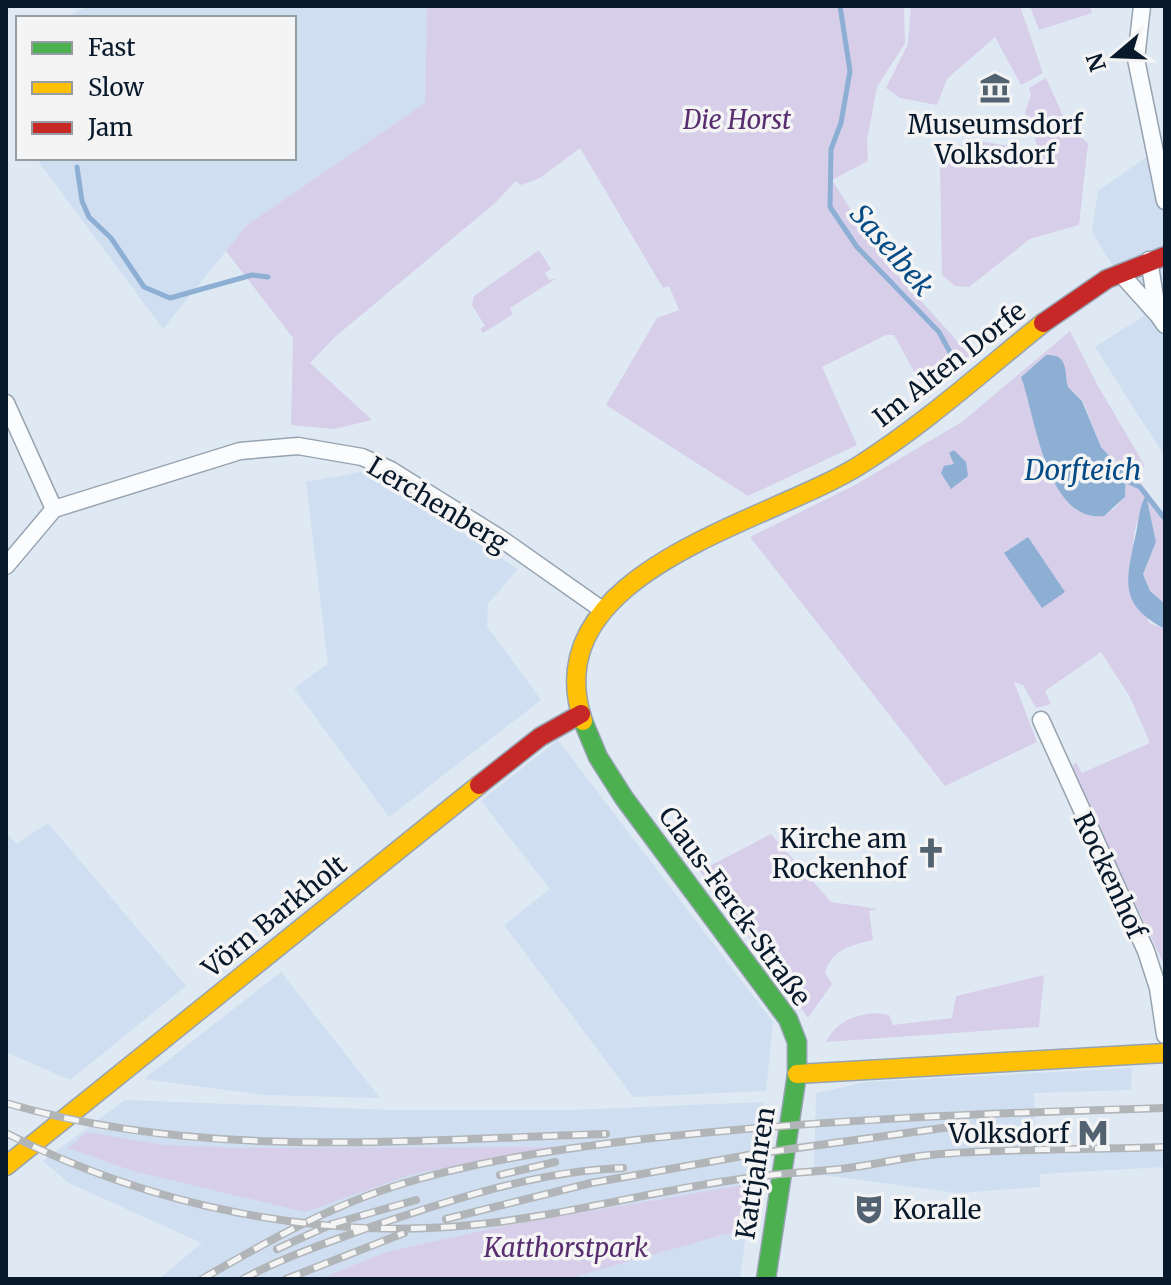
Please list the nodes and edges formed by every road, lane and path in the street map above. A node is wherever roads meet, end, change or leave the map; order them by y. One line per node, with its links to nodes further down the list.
1 (1142, 6): 2 (street)
2 (1165, 201)
3 (1157, 258): 4 (street, Im Alten Dorfe); 5 (street)
4 (1120, 273): 5 (street); 9 (street, Im Alten Dorfe)
5 (1162, 320)
6 (6, 403): 7 (street)
7 (54, 509): 8 (street); 9 (street, Lerchenberg)
8 (6, 566)
9 (601, 609): 10 (street, Claus-Ferck-Straße)
10 (581, 714): 14 (street, Claus-Ferck-Straße); 15 (street, Vörn Barkholt)
11 (1041, 720): 12 (street, Rockenhof)
12 (1165, 1035)
13 (1165, 1053): 14 (street)
14 (797, 1074): 16 (street, Kattjahren)
15 (6, 1166)
16 (766, 1279)

